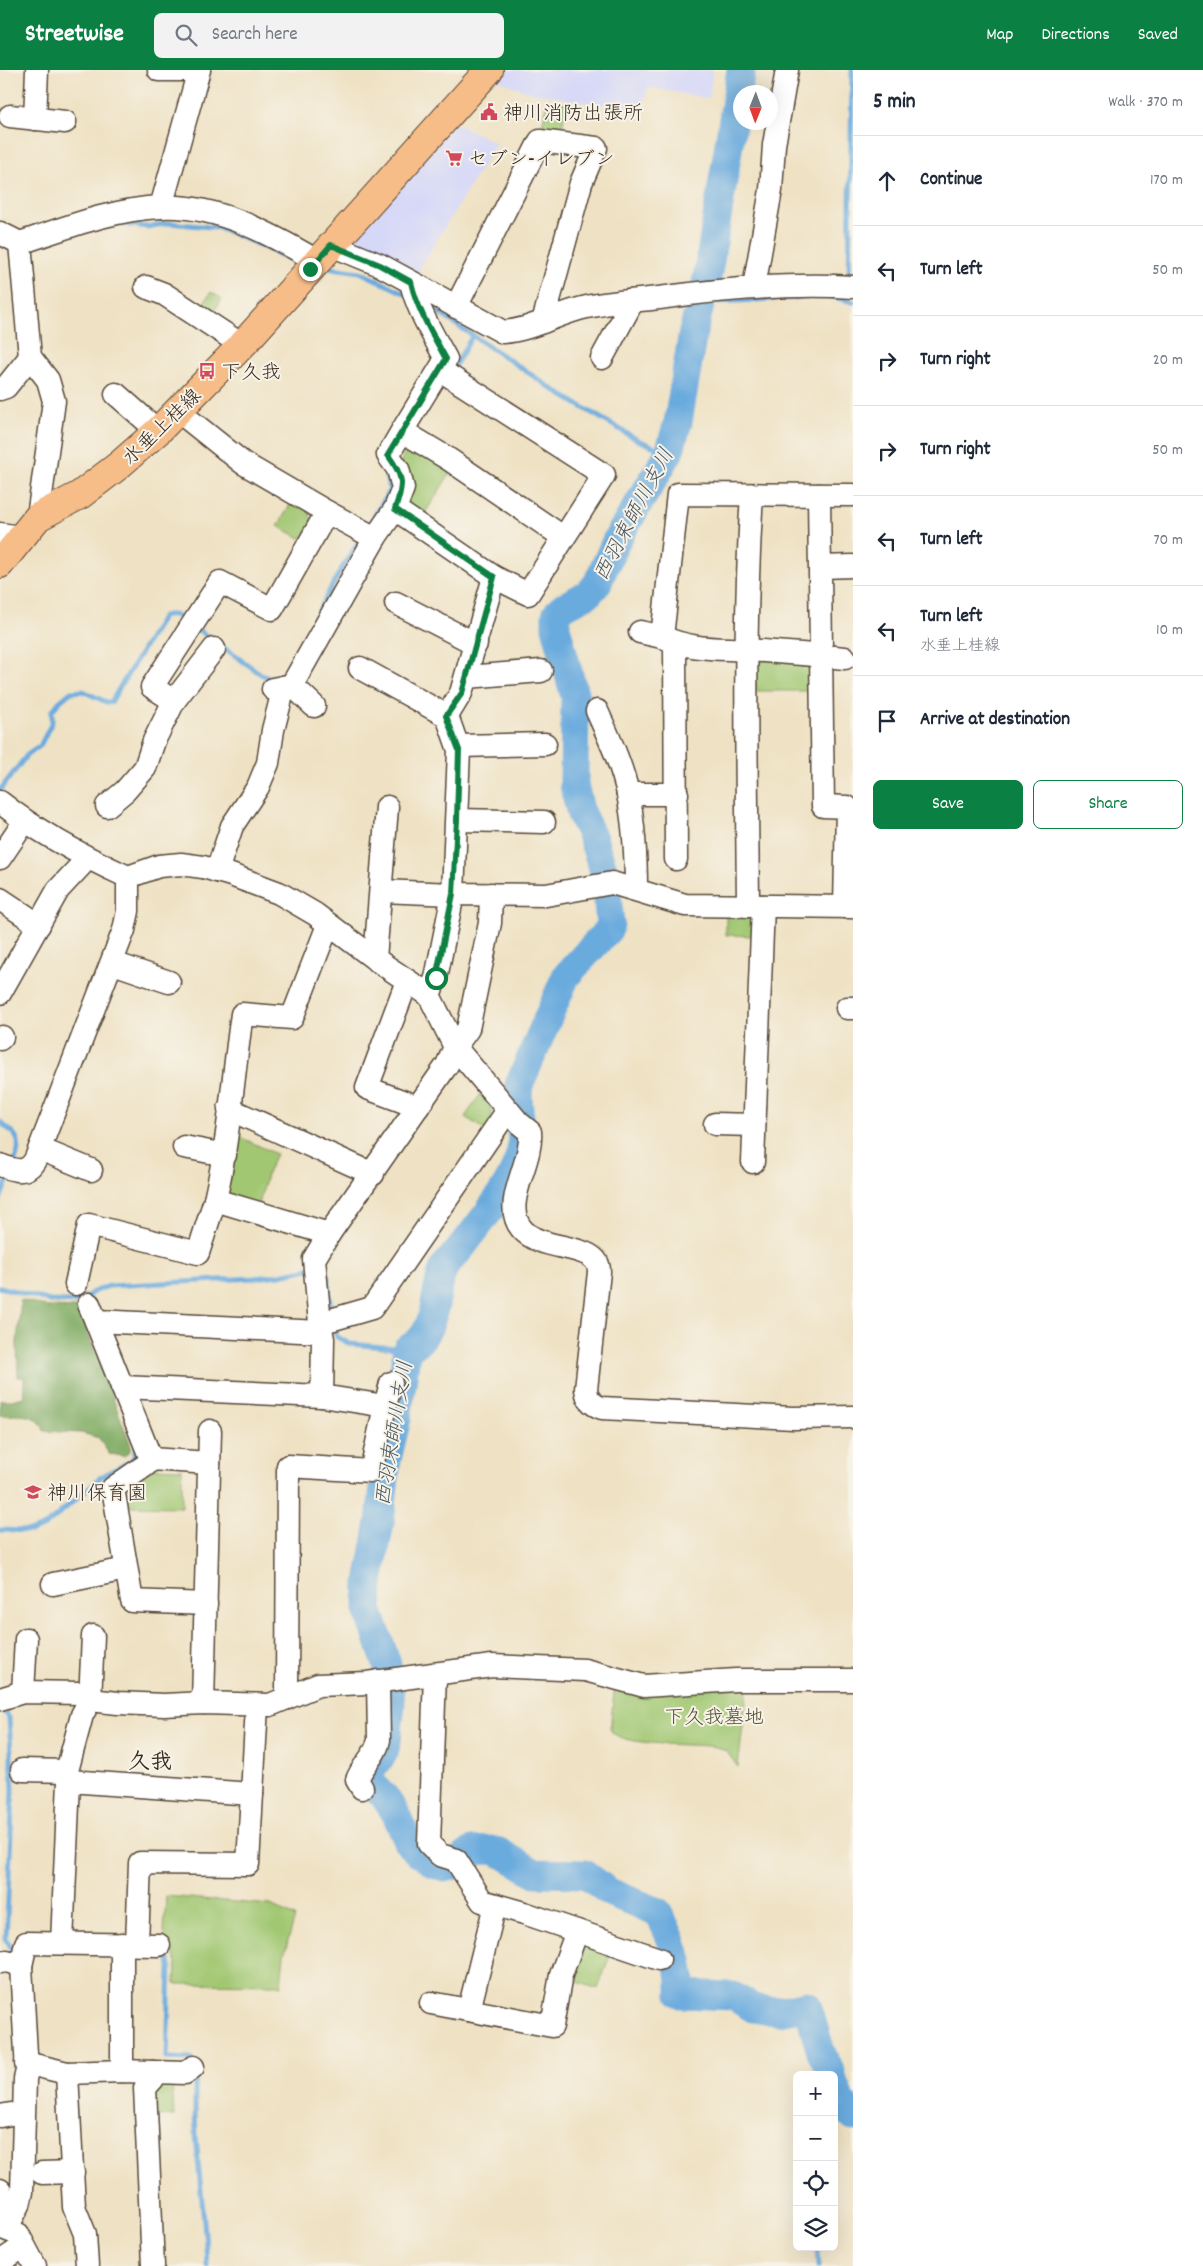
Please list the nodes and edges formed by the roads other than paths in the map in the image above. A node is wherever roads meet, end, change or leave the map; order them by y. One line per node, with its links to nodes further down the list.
1 (37, 70): 9 (street)
2 (159, 70): 3 (street)
3 (166, 70): 4 (street)
4 (188, 70)
5 (199, 70): 11 (street)
6 (787, 70): 16 (street)
7 (481, 72): 14 (main road, 水垂上桂線)
8 (10, 116): 9 (street)
9 (35, 119): 10 (street)
10 (65, 122)
11 (161, 207): 13 (street); 14 (street)
12 (0, 233): 13 (street)
13 (20, 243): 23 (street)
14 (320, 259): 18 (street); 22 (main road, 水垂上桂線)
15 (146, 286): 22 (street)
16 (754, 287): 17 (street); 19 (street)
17 (850, 287)
18 (415, 294): 20 (street); 25 (street)
19 (629, 302): 21 (street); 24 (street)
20 (456, 307): 21 (street); 21 (street)
21 (543, 322)
22 (242, 345): 28 (main road, 水垂上桂線)
23 (30, 357): 26 (street); 36 (street)
24 (602, 358)
25 (446, 374): 30 (street); 38 (street)
26 (0, 389)
27 (116, 394): 29 (street)
28 (178, 411): 29 (main road, 水垂上桂線); 35 (street)
29 (158, 431): 36 (main road, 水垂上桂線)
30 (409, 435): 34 (street); 38 (street)
31 (752, 495): 32 (street); 45 (street); 48 (street)
32 (819, 495): 33 (street); 41 (street)
33 (853, 495)
34 (395, 509): 37 (street); 42 (street)
35 (326, 512): 37 (street); 55 (street)
36 (20, 529): 39 (main road, 水垂上桂線)
37 (368, 534): 54 (street)
38 (563, 537): 42 (street)
39 (0, 564)
40 (853, 566): 41 (street)
41 (821, 567): 49 (street)
42 (494, 577): 46 (street)
43 (396, 603): 46 (street)
44 (640, 632): 45 (street)
45 (669, 640): 48 (street); 62 (street)
46 (476, 644): 53 (street)
47 (214, 649): 55 (street)
48 (746, 650): 49 (street); 79 (street)
49 (820, 656): 50 (street); 80 (street)
50 (845, 658)
51 (360, 668): 58 (street)
52 (541, 671): 53 (street)
53 (467, 677): 58 (street)
54 (283, 687): 56 (street); 72 (street)
55 (174, 702): 64 (street)
56 (314, 706)
57 (597, 711): 61 (street)
58 (446, 716): 60 (street)
59 (545, 744): 60 (street)
60 (458, 746): 66 (street)
61 (628, 794): 62 (street); 74 (street)
62 (676, 794): 71 (street)
63 (0, 802): 67 (street)
64 (108, 806)
65 (387, 807): 75 (street)
66 (457, 820): 68 (street); 76 (street)
67 (25, 821): 69 (street); 70 (street)
68 (544, 822)
69 (0, 858)
70 (87, 859): 73 (street); 81 (street)
71 (676, 860)
72 (216, 871): 73 (street); 82 (street)
73 (128, 877): 84 (street)
74 (636, 889): 77 (street); 79 (street)
75 (381, 891): 76 (street); 83 (street)
76 (453, 894): 77 (street); 88 (street)
77 (491, 894): 89 (street)
78 (0, 898): 81 (street)
79 (755, 906): 80 (street); 94 (street)
80 (849, 907)
81 (39, 924): 87 (street)
82 (328, 925): 83 (street); 91 (street)
83 (375, 959): 85 (street)
84 (112, 963): 86 (street); 96 (street)
85 (407, 981): 88 (street); 90 (street)
86 (169, 982)
87 (0, 993)
88 (429, 995): 89 (street)
89 (455, 1047): 90 (street); 92 (street)
90 (418, 1107): 101 (street)
91 (229, 1109): 97 (street); 101 (street)
92 (518, 1121): 105 (street); 110 (street)
93 (715, 1124): 94 (street)
94 (754, 1125): 98 (street)
95 (184, 1147): 97 (street)
96 (40, 1149): 99 (street); 100 (street)
97 (225, 1155): 102 (street)
98 (753, 1162)
99 (8, 1168)
100 (91, 1170)
101 (372, 1174): 103 (street)
102 (216, 1200): 103 (street); 104 (street)
103 (329, 1234): 105 (street)
104 (76, 1284)
105 (326, 1323): 107 (street); 108 (street)
106 (391, 1383): 109 (street)
107 (122, 1387): 108 (street); 112 (street)
108 (322, 1396): 109 (street)
109 (385, 1406): 123 (street)
110 (853, 1417)
111 (210, 1431): 113 (street)
112 (150, 1459): 113 (street); 114 (street)
113 (209, 1463): 116 (street)
114 (126, 1569): 115 (street); 116 (street)
115 (53, 1584)
116 (206, 1604): 125 (street)
117 (93, 1636): 124 (street)
118 (26, 1639): 122 (street)
119 (435, 1674): 120 (street); 121 (street); 131 (street)
120 (385, 1680): 123 (street); 129 (street)
121 (853, 1680)
122 (9, 1696): 124 (street)
123 (287, 1698): 126 (street)
124 (90, 1700): 125 (street); 128 (street)
125 (203, 1703): 126 (street)
126 (257, 1706): 130 (street)
127 (22, 1770): 128 (street)
128 (68, 1776): 130 (street); 133 (street)
129 (362, 1788)
130 (252, 1794): 135 (street)
131 (495, 1905): 132 (street); 139 (street)
132 (577, 1931): 137 (street); 139 (street)
133 (62, 1943): 135 (street); 136 (street)
134 (159, 1945): 135 (street)
135 (126, 1949): 142 (street)
136 (17, 1958): 140 (street)
137 (659, 1959)
138 (432, 2003): 139 (street)
139 (469, 2010)
140 (26, 2063): 144 (street); 148 (street)
141 (192, 2067): 143 (street)
142 (122, 2071): 143 (street); 144 (street)
143 (153, 2072): 153 (street)
144 (67, 2073): 145 (street)
145 (73, 2172): 146 (street); 152 (street)
146 (42, 2173)
147 (0, 2190): 148 (street)
148 (3, 2227): 149 (street)
149 (24, 2246): 150 (street); 151 (street)
150 (0, 2262)
151 (35, 2266)
152 (87, 2266)
153 (154, 2266)

